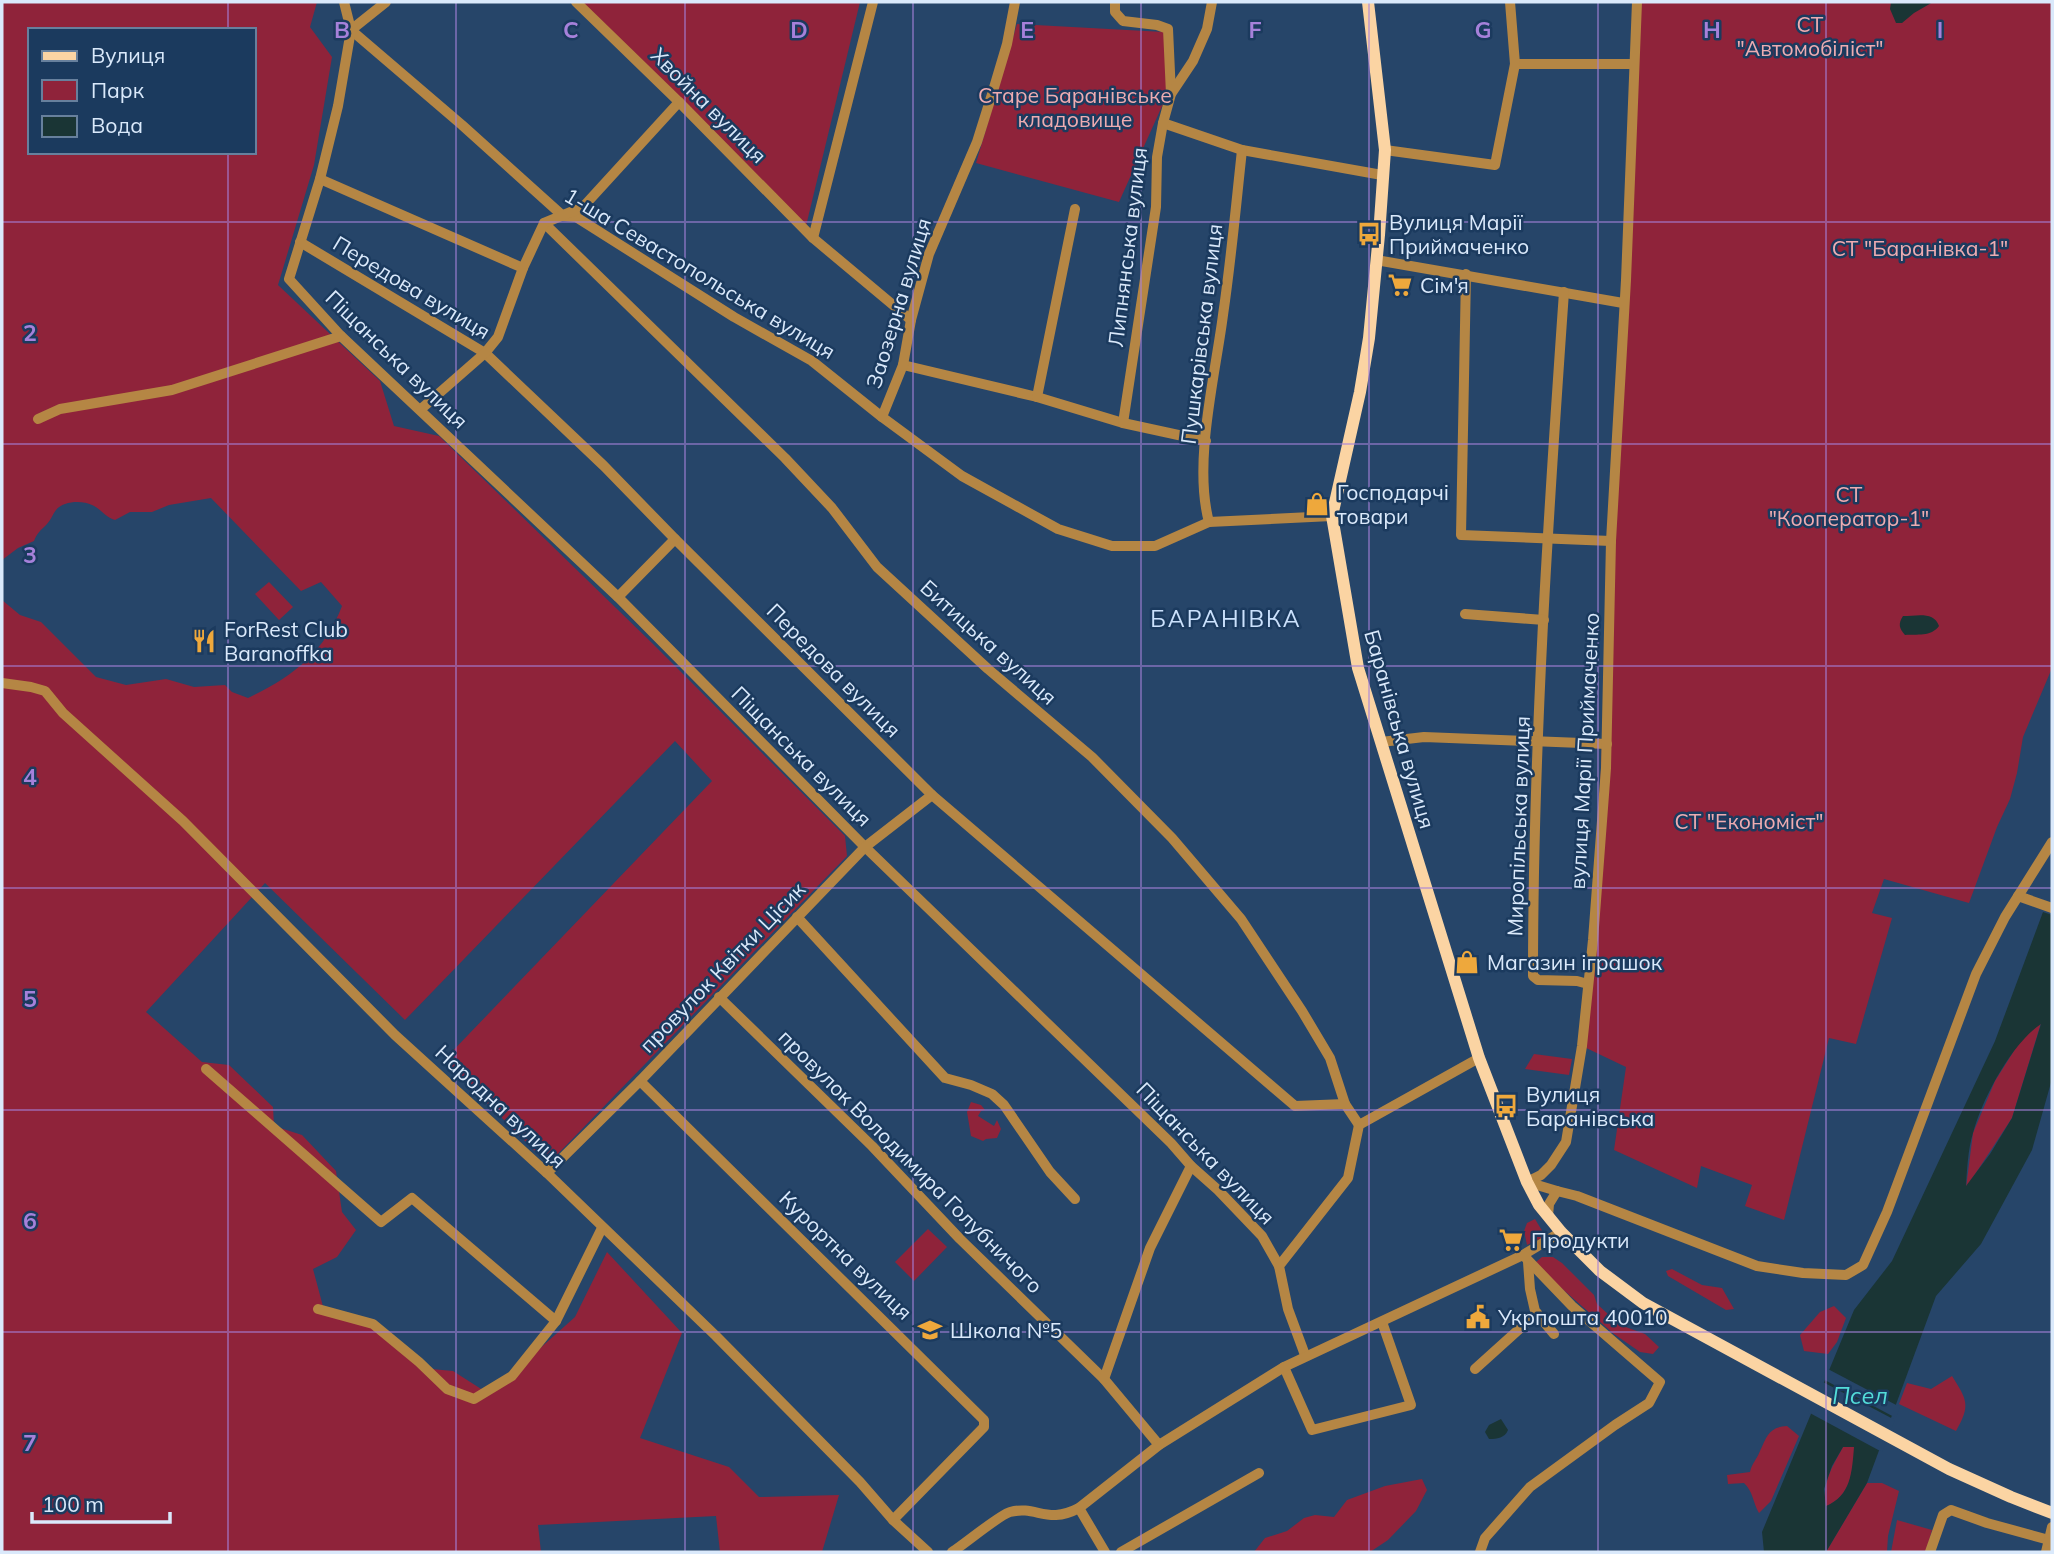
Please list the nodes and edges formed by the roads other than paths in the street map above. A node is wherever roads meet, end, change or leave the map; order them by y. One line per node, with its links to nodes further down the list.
1 (344, 2): 11 (street)
2 (386, 2): 11 (street)
3 (576, 2): 15 (street, Хвойна вулиця)
4 (873, 2): 24 (street)
5 (1015, 2): 31 (street, Заозерна вулиця)
6 (1115, 2): 14 (street)
7 (1212, 2): 14 (street, Липнянська вулиця)
8 (1368, 2): 18 (main road, Баранівська вулиця)
9 (1510, 2): 12 (street)
10 (1637, 2): 13 (street, вулиця Марії Приймаченко)
11 (351, 30): 20 (street); 22 (street, 1-ша Севастопольська вулиця)
12 (1515, 64): 13 (street); 18 (street)
13 (1634, 64): 30 (street, вулиця Марії Приймаченко)
14 (1171, 94): 16 (street, Липнянська вулиця)
15 (679, 102): 22 (street); 24 (street, Хвойна вулиця)
16 (1163, 123): 17 (street); 39 (street, Липнянська вулиця)
17 (1242, 150): 19 (street); 40 (street, Пушкарівська вулиця)
18 (1385, 150): 19 (main road, Баранівська вулиця)
19 (1382, 175): 26 (main road, Баранівська вулиця)
20 (320, 179): 25 (street); 27 (street)
21 (1076, 209): 35 (street)
22 (563, 216): 23 (street); 37 (street, 1-ша Севастопольська вулиця)
23 (544, 223): 27 (street); 64 (street, Битицька вулиця)
24 (813, 238): 31 (street, Хвойна вулиця)
25 (299, 243): 32 (street, Піщанська вулиця); 33 (street, Передова вулиця)
26 (1376, 260): 28 (street); 41 (main road, Баранівська вулиця)
27 (523, 268): 33 (street)
28 (1466, 274): 29 (street); 43 (street)
29 (1564, 292): 30 (street); 43 (street, Миропільська вулиця)
30 (1623, 303): 45 (street, вулиця Марії Приймаченко)
31 (911, 320): 34 (street, Заозерна вулиця)
32 (341, 336): 36 (street, Піщанська вулиця); 38 (street)
33 (485, 353): 36 (street); 44 (street, Передова вулиця)
34 (903, 365): 35 (street); 37 (street, Заозерна вулиця)
35 (1037, 397): 39 (street)
36 (421, 409): 46 (street, Піщанська вулиця)
37 (882, 417): 42 (street, 1-ша Севастопольська вулиця)
38 (38, 419)
39 (1123, 423): 40 (street)
40 (1206, 441): 42 (street, Пушкарівська вулиця)
41 (1332, 516): 42 (street, 1-ша Севастопольська вулиця); 51 (main road, Баранівська вулиця)
42 (1209, 522)
43 (1548, 538): 45 (street); 48 (street, Миропільська вулиця)
44 (675, 539): 46 (street); 53 (street, Передова вулиця)
45 (1611, 541): 52 (street, вулиця Марії Приймаченко)
46 (618, 597): 55 (street, Піщанська вулиця)
47 (1465, 614): 48 (street)
48 (1545, 620): 50 (street, Миропільська вулиця)
49 (2, 683): 67 (street, Народна вулиця)
50 (1539, 740): 51 (street); 52 (street); 59 (street, Миропільська вулиця)
51 (1381, 742): 61 (main road, Баранівська вулиця)
52 (1607, 744): 59 (street, вулиця Марії Приймаченко)
53 (932, 795): 55 (street, провулок Квітки Цісик); 64 (street, Передова вулиця)
54 (2052, 842): 56 (street)
55 (865, 847): 58 (street, провулок Квітки Цісик); 66 (street, Піщанська вулиця)
56 (2018, 896): 57 (street); 69 (street)
57 (2052, 908)
58 (797, 916): 60 (street, провулок Квітки Цісик); 70 (street)
59 (1588, 984): 68 (street, вулиця Марії Приймаченко)
60 (719, 998): 63 (street, провулок Квітки Цісик); 84 (street, провулок Володимира Голубничого)
61 (1479, 1058): 65 (street); 68 (main road, Баранівська вулиця)
62 (206, 1069): 78 (street)
63 (640, 1081): 67 (street, провулок Квітки Цісик); 89 (street, Курортна вулиця)
64 (1345, 1104): 65 (street, Битицька вулиця)
65 (1359, 1125): 75 (street)
66 (1191, 1166): 75 (street, Піщанська вулиця); 84 (street)
67 (547, 1174): 72 (street, Народна вулиця)
68 (1527, 1182): 69 (street); 71 (main road, Баранівська вулиця)
69 (1557, 1191): 71 (street)
70 (1075, 1199)
71 (1548, 1216): 73 (main road, Баранівська вулиця)
72 (602, 1228): 78 (street); 89 (street, Народна вулиця)
73 (1561, 1232): 74 (street); 88 (main road, Баранівська вулиця)
74 (1525, 1258): 77 (street); 79 (street); 96 (street)
75 (1279, 1266): 81 (street, Піщанська вулиця)
76 (318, 1309): 78 (street)
77 (1537, 1314): 80 (street); 83 (street)
78 (556, 1321)
79 (1382, 1322): 81 (street); 82 (street)
80 (1554, 1334)
81 (1305, 1355): 82 (street)
82 (1284, 1367): 85 (street)
83 (1475, 1368)
84 (1104, 1379): 85 (street, провулок Володимира Голубничого)
85 (1159, 1445): 87 (street)
86 (1259, 1474): 95 (street)
87 (1079, 1508): 93 (street); 94 (street)
88 (2052, 1513)
89 (893, 1520): 92 (street, Народна вулиця)
90 (2052, 1527): 91 (street)
91 (2049, 1540): 97 (street); 98 (street)
92 (928, 1552)
93 (952, 1552)
94 (1105, 1552)
95 (1121, 1552)
96 (1480, 1552)
97 (1930, 1552)
98 (2046, 1552)

